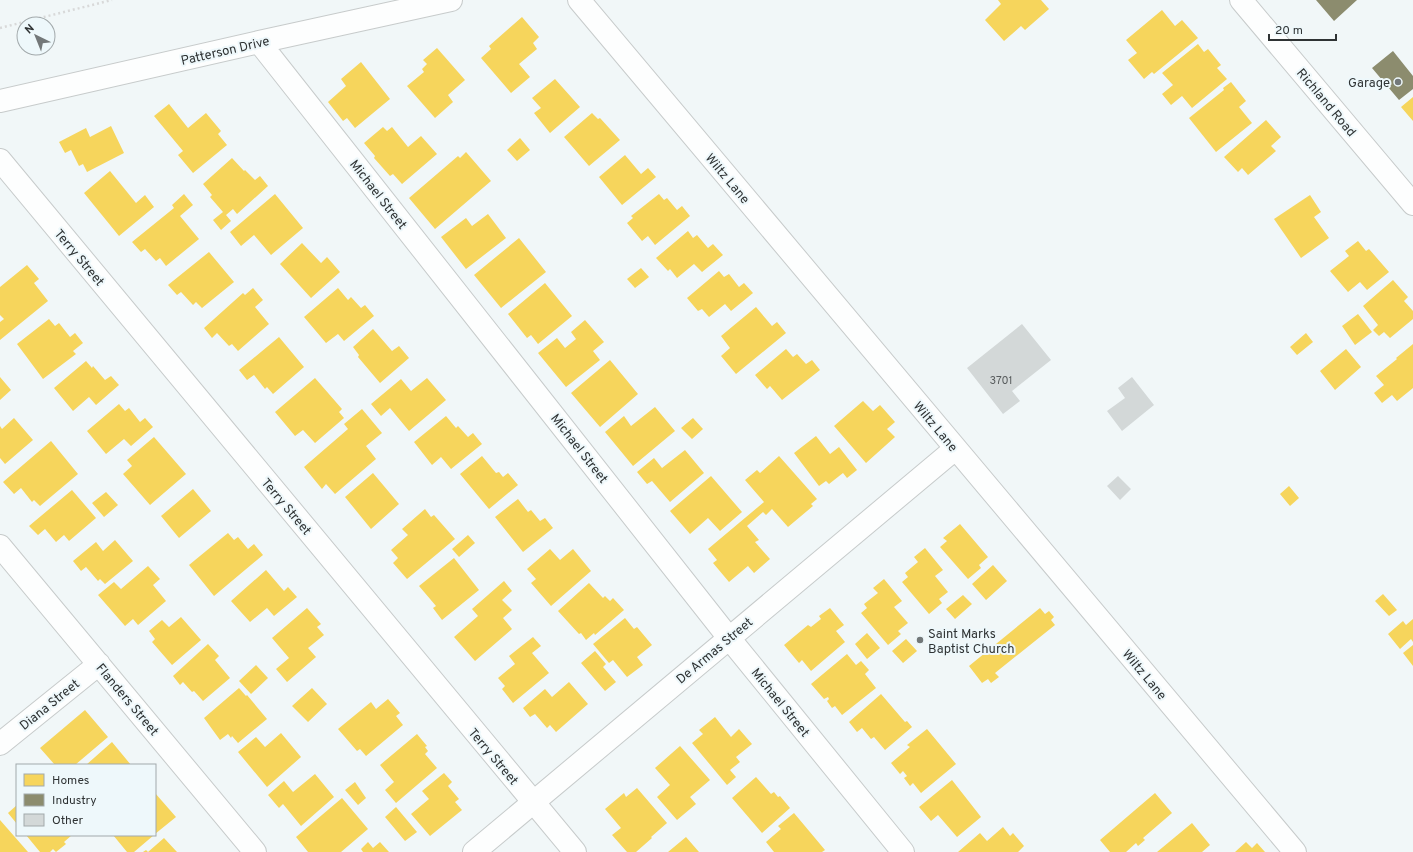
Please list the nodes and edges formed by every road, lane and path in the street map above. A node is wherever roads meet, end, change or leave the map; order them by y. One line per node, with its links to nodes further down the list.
1 (112, 0): 5 (path)
2 (451, 0): 6 (street, Patterson Drive)
3 (578, 0): 10 (street, Wiltz Lane)
4 (1241, 0): 9 (street, Richland Road)
5 (0, 28)
6 (259, 42): 7 (street, Patterson Drive); 12 (street, Michael Street)
7 (0, 101)
8 (0, 160): 15 (street, Terry Street)
9 (1413, 204)
10 (955, 449): 12 (street, De Armas Street); 20 (street, Wiltz Lane)
11 (0, 546): 13 (street, Flanders Street)
12 (729, 638): 15 (street, De Armas Street); 19 (street, Michael Street)
13 (99, 664): 14 (street, Diana Street); 16 (street, Flanders Street)
14 (0, 744)
15 (533, 803): 17 (street, De Armas Street); 18 (street, Terry Street)
16 (255, 852)
17 (474, 852)
18 (575, 852)
19 (903, 852)
20 (1295, 852)

